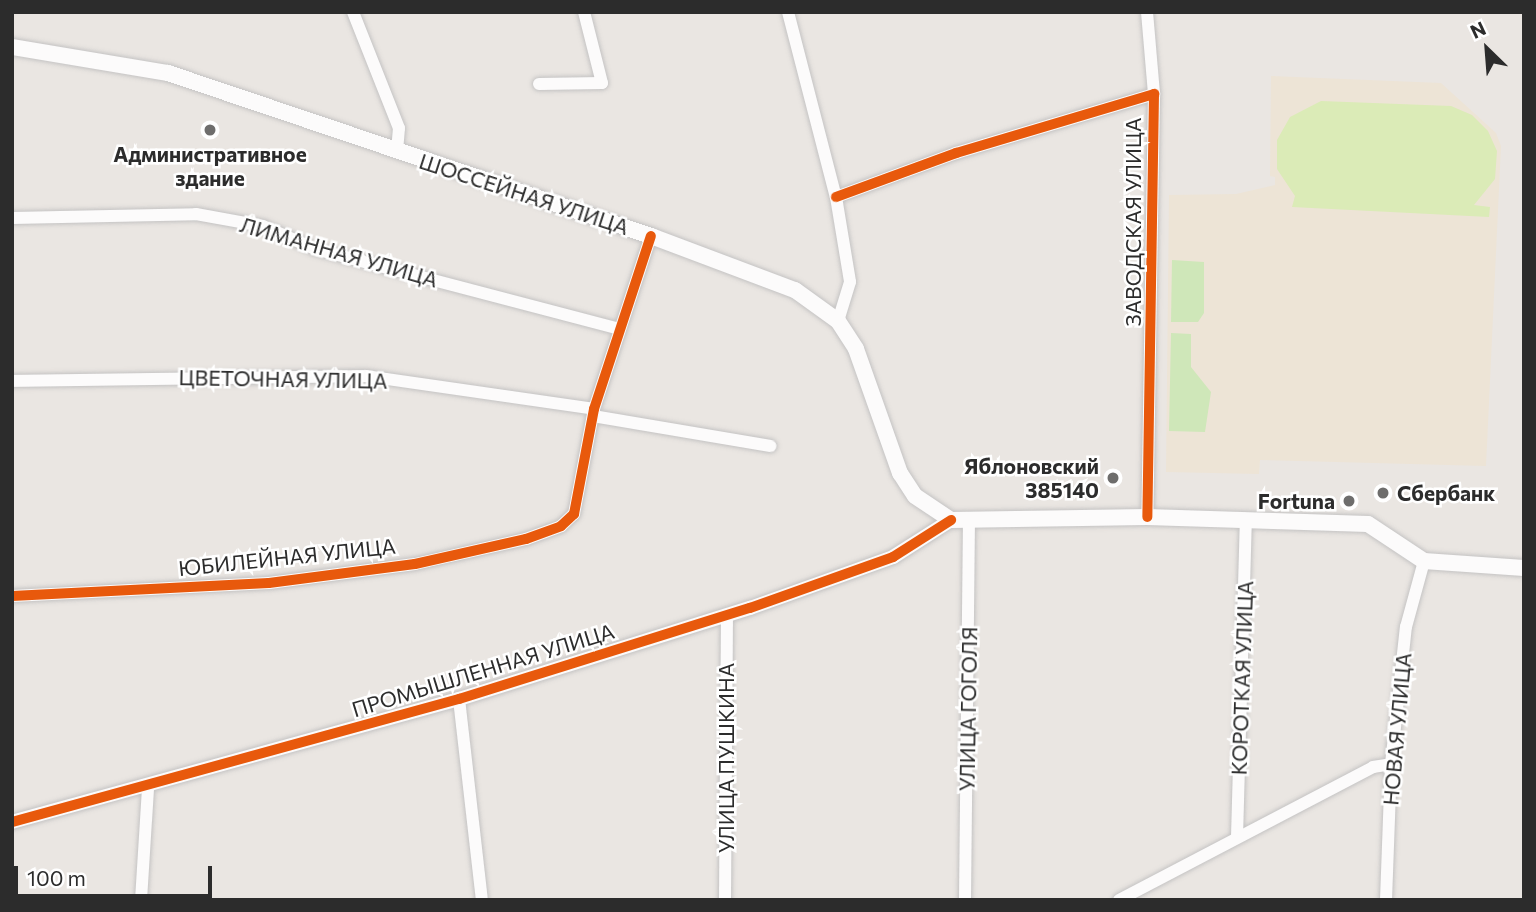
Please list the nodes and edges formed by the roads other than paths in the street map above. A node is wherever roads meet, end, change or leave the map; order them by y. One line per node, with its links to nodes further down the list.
1 (354, 12): 8 (street)
2 (584, 12): 6 (street)
3 (788, 12): 9 (street)
4 (1147, 12): 7 (street, ЗАВОДСКАЯ УЛИЦА)
5 (12, 47): 8 (main road, ШОССЕЙНАЯ УЛИЦА)
6 (540, 84)
7 (1154, 94): 9 (street, ЗАВОДСКАЯ УЛИЦА); 17 (street, ЗАВОДСКАЯ УЛИЦА)
8 (397, 152): 11 (main road, ШОССЕЙНАЯ УЛИЦА)
9 (836, 197): 12 (street)
10 (12, 218): 13 (street, ЛИМАННАЯ УЛИЦА)
11 (651, 236): 12 (main road, ШОССЕЙНАЯ УЛИЦА); 13 (street)
12 (838, 321): 20 (main road, ШОССЕЙНАЯ УЛИЦА)
13 (619, 329): 15 (street)
14 (12, 381): 15 (street, ЦВЕТОЧНАЯ УЛИЦА)
15 (593, 413): 16 (street, ЦВЕТОЧНАЯ УЛИЦА); 23 (street, ЮБИЛЕЙНАЯ УЛИЦА)
16 (770, 446)
17 (1147, 516): 18 (main road, ПРОМЫШЛЕННАЯ УЛИЦА); 19 (main road, ПРОМЫШЛЕННАЯ УЛИЦА)
18 (969, 518): 20 (main road, ПРОМЫШЛЕННАЯ УЛИЦА); 34 (street, УЛИЦА ГОГОЛЯ)
19 (1246, 519): 21 (main road, ПРОМЫШЛЕННАЯ УЛИЦА); 29 (street, КОРОТКАЯ УЛИЦА)
20 (951, 520): 24 (street, ПРОМЫШЛЕННАЯ УЛИЦА)
21 (1424, 561): 22 (main road, ПРОМЫШЛЕННАЯ УЛИЦА); 26 (street, НОВАЯ УЛИЦА)
22 (1524, 568)
23 (12, 596)
24 (727, 615): 25 (street, ПРОМЫШЛЕННАЯ УЛИЦА); 33 (street, УЛИЦА ПУШКИНА)
25 (459, 699): 27 (street, ПРОМЫШЛЕННАЯ УЛИЦА); 32 (street)
26 (1391, 764): 29 (street); 36 (street, НОВАЯ УЛИЦА)
27 (148, 788): 28 (street, ПРОМЫШЛЕННАЯ УЛИЦА); 31 (street)
28 (12, 822)
29 (1237, 837): 30 (street)
30 (1137, 895): 35 (street)
31 (141, 900)
32 (482, 900)
33 (725, 900)
34 (965, 900)
35 (1119, 900)
36 (1386, 900)

